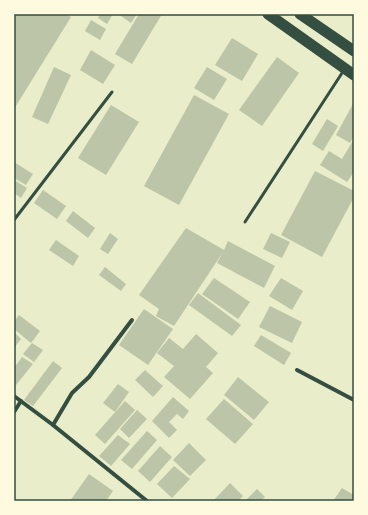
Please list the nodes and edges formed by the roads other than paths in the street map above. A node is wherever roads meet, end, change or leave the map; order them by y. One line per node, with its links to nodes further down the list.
1 (268, 14): 4 (highway)
2 (300, 14): 3 (highway)
3 (354, 51)
4 (350, 72): 7 (lane)
5 (112, 92): 6 (lane)
6 (14, 220)
7 (245, 222)
8 (132, 320): 14 (street)
9 (297, 370): 11 (street)
10 (14, 396): 12 (street)
11 (354, 400)
12 (21, 401): 13 (street); 14 (street)
13 (14, 412)
14 (53, 425): 15 (street)
15 (147, 501)

